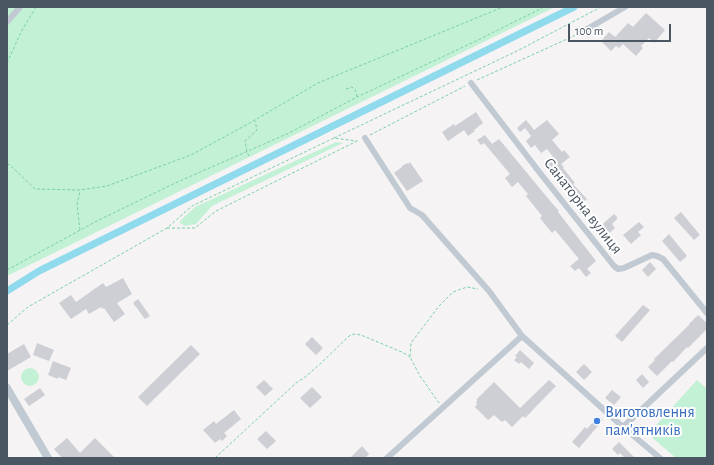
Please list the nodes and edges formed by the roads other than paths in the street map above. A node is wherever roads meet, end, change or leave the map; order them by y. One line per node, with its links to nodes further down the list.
1 (20, 7): 3 (street)
2 (625, 7): 4 (street)
3 (7, 22)
4 (582, 32)
5 (472, 83): 7 (street, Санаторна вулиця)
6 (365, 138): 8 (street)
7 (707, 313)
8 (522, 336): 11 (street); 14 (street)
9 (707, 348): 11 (street)
10 (7, 388): 13 (street)
11 (623, 427): 12 (street)
12 (657, 457)
13 (48, 458)
14 (388, 458)

